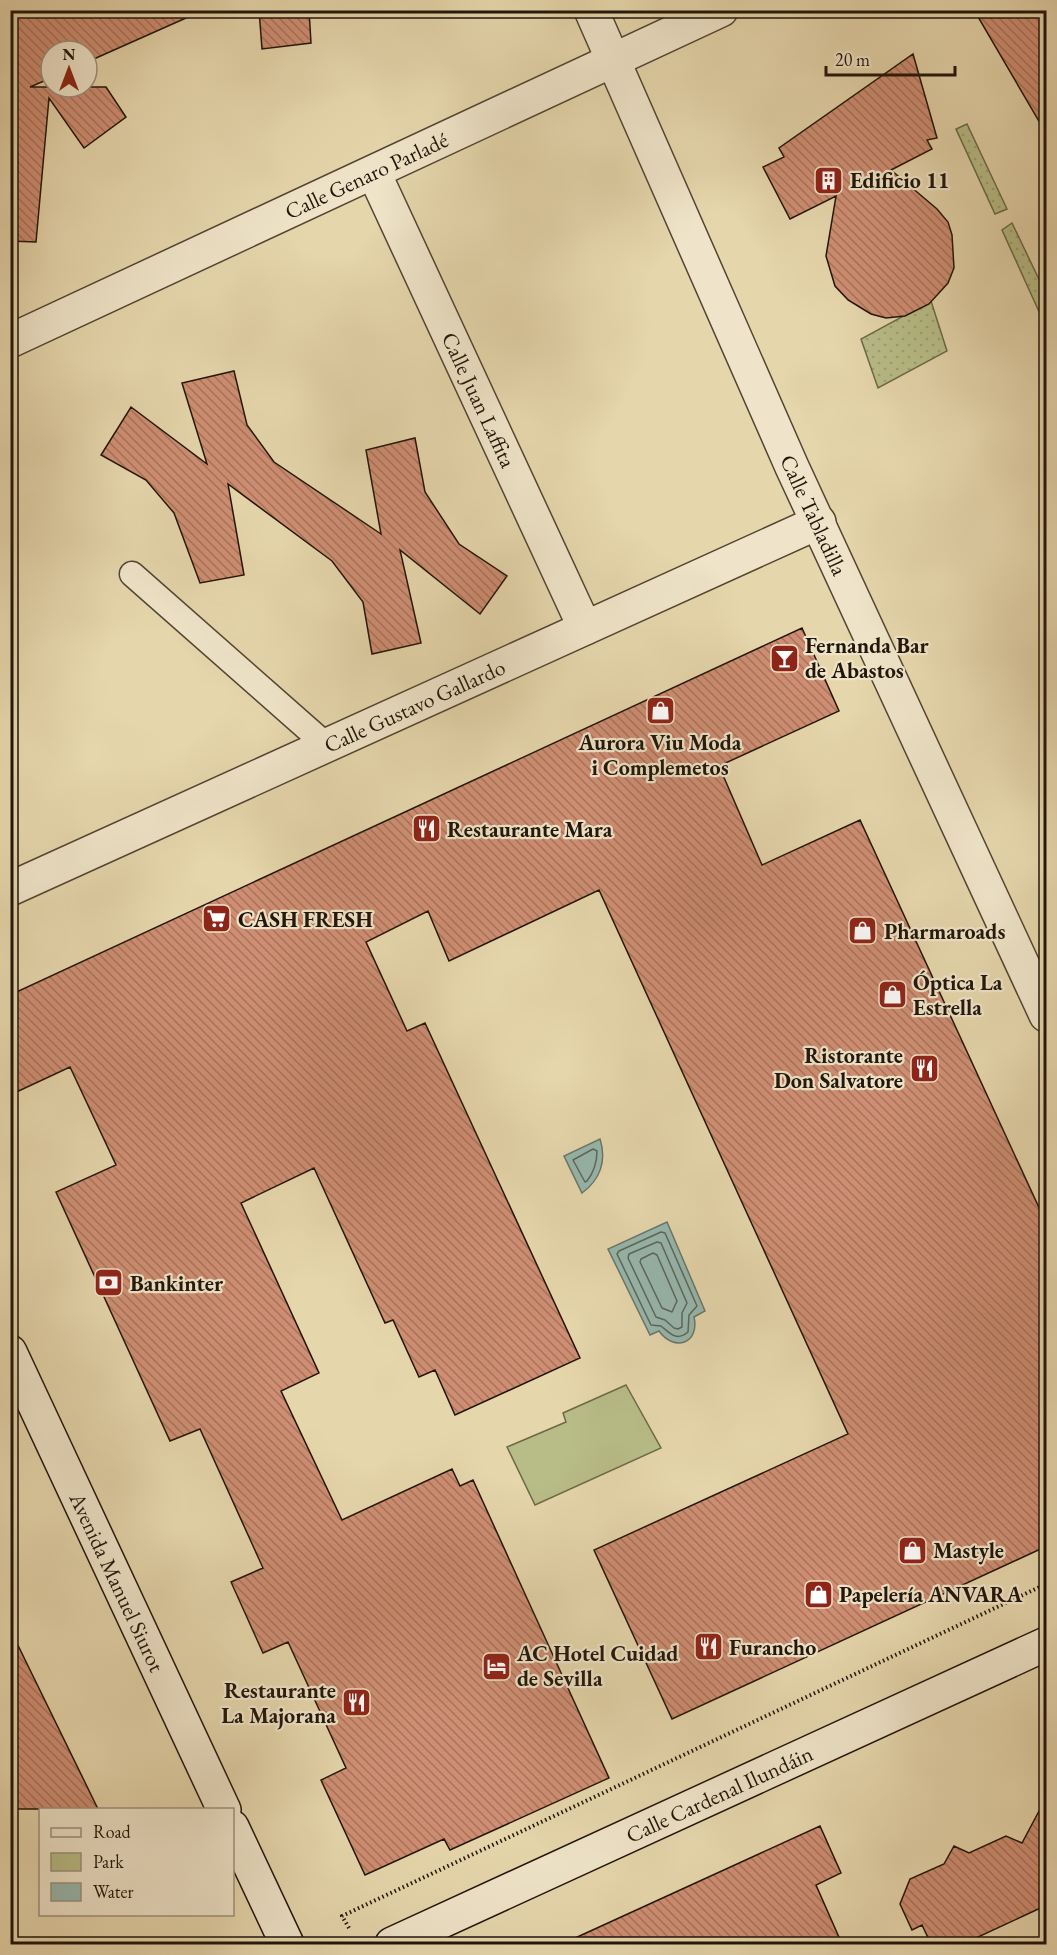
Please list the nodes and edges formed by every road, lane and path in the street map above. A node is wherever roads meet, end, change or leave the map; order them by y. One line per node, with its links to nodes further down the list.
1 (591, 10): 3 (street, Calle Tabladilla)
2 (722, 10): 3 (street, Calle Genaro Parladé)
3 (613, 62): 4 (street, Calle Genaro Parladé); 6 (street, Calle Tabladilla)
4 (374, 173): 5 (street, Calle Genaro Parladé); 8 (street, Calle Juan Laffita)
5 (10, 341)
6 (819, 522): 8 (street, Calle Gustavo Gallardo); 11 (street, Calle Tabladilla)
7 (132, 574): 9 (lane)
8 (585, 628): 9 (street, Calle Gustavo Gallardo)
9 (326, 745): 10 (street, Calle Gustavo Gallardo)
10 (10, 889)
11 (1047, 1015)
12 (10, 1353): 15 (street, Avenida Manuel Siurot)
13 (1047, 1584): 17 (path)
14 (1047, 1644): 19 (street, Calle Cardenal Ilundáin)
15 (224, 1808)
16 (234, 1831): 18 (street)
17 (349, 1928)
18 (287, 1944)
19 (392, 1944)

